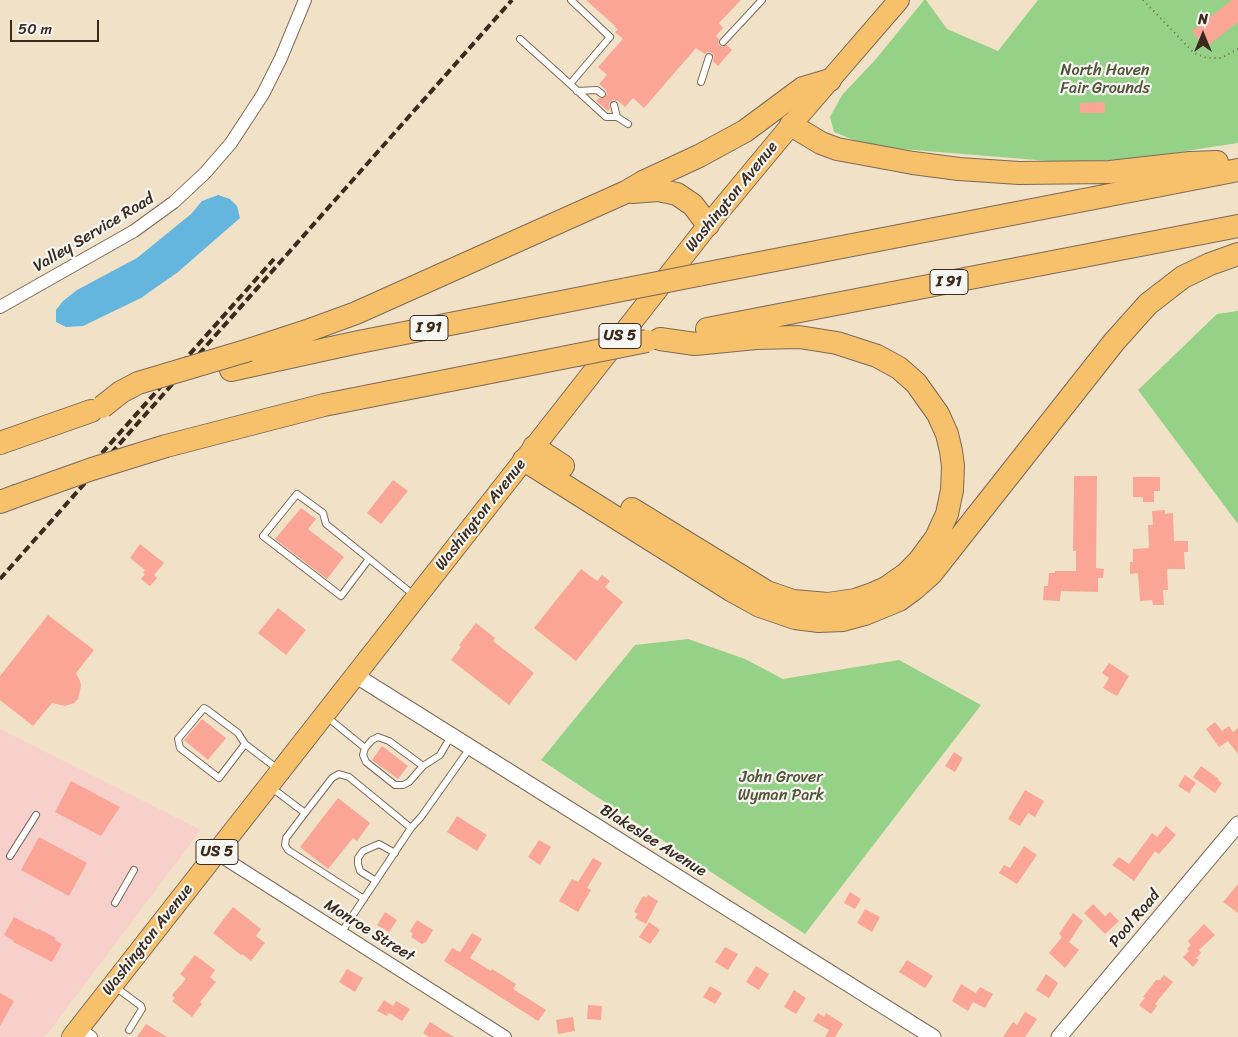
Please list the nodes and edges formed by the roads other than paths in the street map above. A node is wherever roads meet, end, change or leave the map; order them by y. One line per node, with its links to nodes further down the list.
1 (305, 0): 23 (street, Valley Service Road)
2 (571, 0): 10 (lane)
3 (762, 0): 6 (lane)
4 (900, 0): 8 (main road, Washington Avenue / US 5)
5 (520, 39): 10 (lane)
6 (723, 42)
7 (709, 57): 9 (lane)
8 (830, 80): 16 (main road, Washington Avenue / US 5); 19 (highway)
9 (701, 82)
10 (570, 84): 11 (lane)
11 (577, 91): 12 (lane); 14 (lane)
12 (602, 94)
13 (614, 105): 14 (lane)
14 (617, 117): 15 (lane)
15 (628, 124)
16 (791, 125): 17 (highway); 20 (main road, Washington Avenue / US 5)
17 (1238, 162)
18 (1238, 170): 25 (highway, I 91, bridge)
19 (626, 192): 20 (highway); 25 (highway, bridge)
20 (708, 225): 27 (main road, Washington Avenue / US 5)
21 (1238, 226): 24 (highway, I 91)
22 (1238, 254): 27 (highway)
23 (0, 307)
24 (653, 340): 27 (highway); 28 (highway, I 91, bridge)
25 (96, 409): 26 (highway, I 91)
26 (0, 443)
27 (529, 453): 30 (main road, Washington Avenue / US 5)
28 (8, 499)
29 (369, 559): 29 (lane); 30 (lane)
30 (416, 597): 31 (main road, Washington Avenue / US 5)
31 (355, 676): 32 (main road, Washington Avenue / US 5); 33 (street, Blakeslee Avenue)
32 (324, 715): 35 (lane); 38 (main road, Washington Avenue / US 5)
33 (451, 736): 36 (street, Blakeslee Avenue); 37 (lane)
34 (245, 744): 34 (lane); 38 (lane)
35 (365, 748): 37 (lane); 37 (lane)
36 (470, 748): 42 (lane); 55 (street, Blakeslee Avenue)
37 (423, 766)
38 (274, 778): 39 (lane); 43 (main road, Washington Avenue / US 5)
39 (305, 814): 42 (lane); 48 (lane)
40 (36, 815): 45 (lane)
41 (1238, 824): 56 (street, Pool Road)
42 (411, 828): 44 (lane)
43 (216, 853): 50 (street, Monroe Street); 51 (main road, Washington Avenue / US 5)
44 (395, 853): 47 (lane); 47 (lane)
45 (10, 856)
46 (134, 870): 49 (lane)
47 (376, 881): 48 (lane)
48 (364, 900): 50 (lane)
49 (115, 903)
50 (341, 933): 54 (street, Monroe Street)
51 (113, 985): 52 (lane); 53 (main road, Washington Avenue / US 5)
52 (129, 1030)
53 (80, 1034)
54 (505, 1037)
55 (933, 1037)
56 (1058, 1037)

